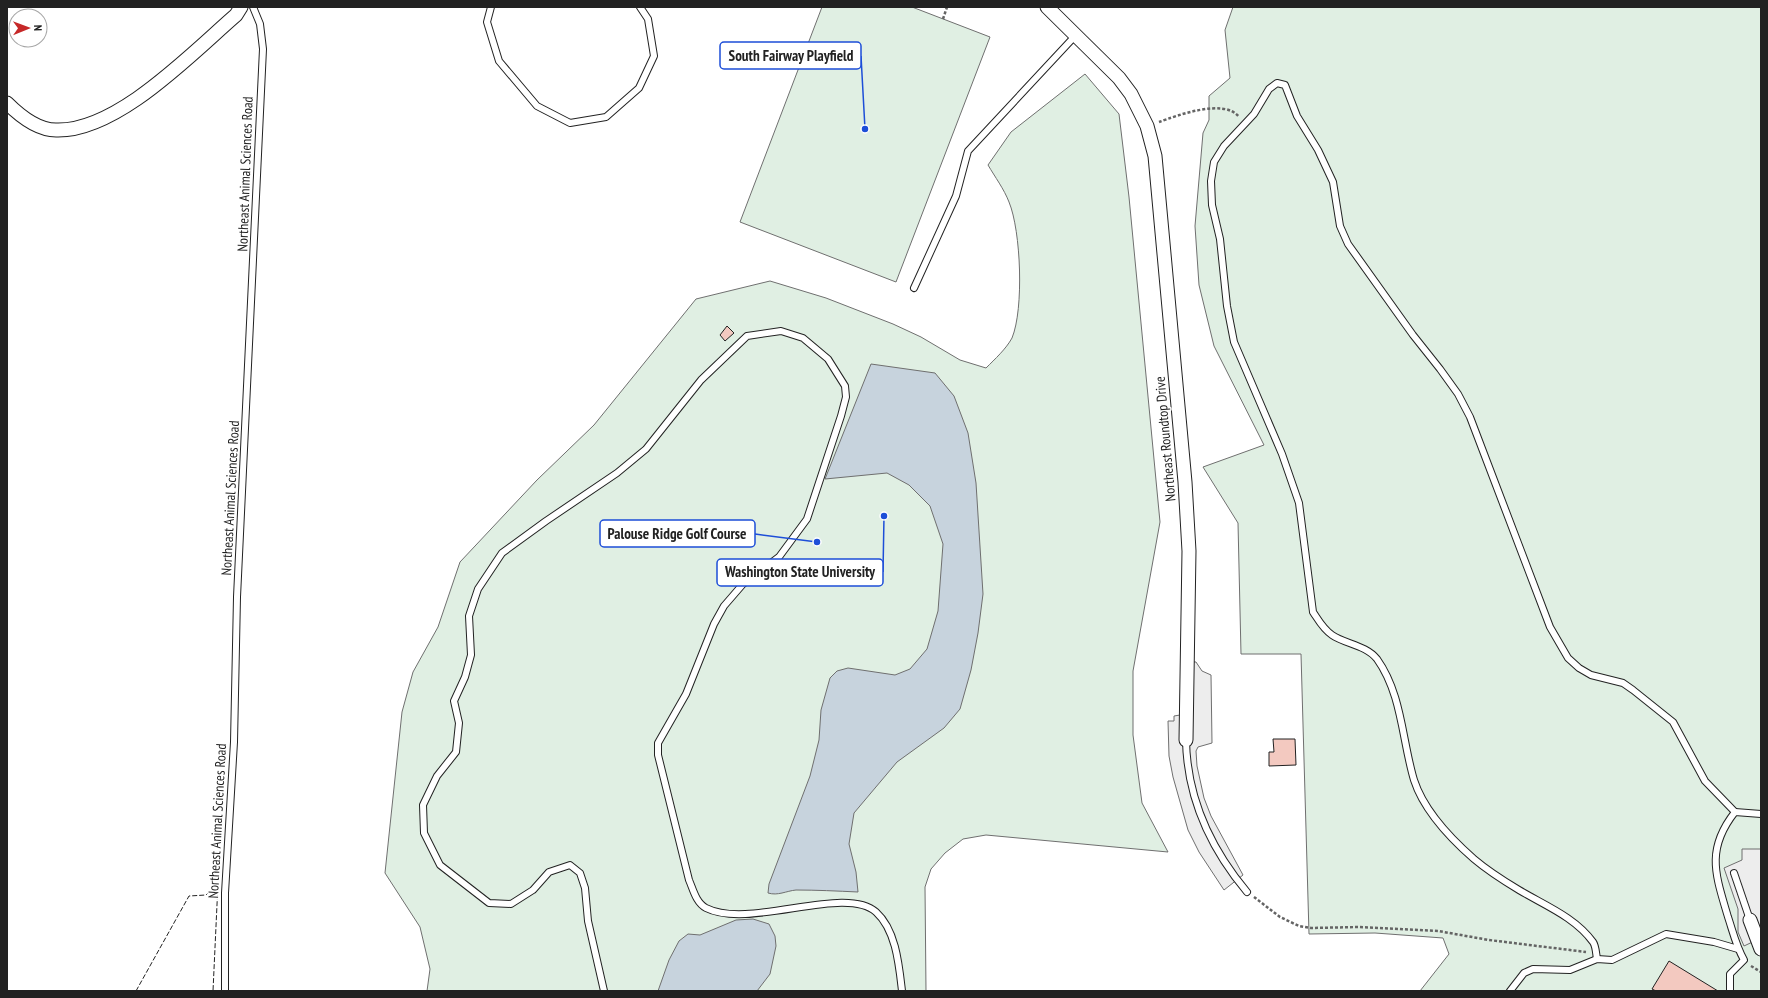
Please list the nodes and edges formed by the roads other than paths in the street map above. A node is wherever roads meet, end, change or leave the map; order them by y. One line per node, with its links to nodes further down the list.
1 (241, 7): 7 (street)
2 (253, 7): 18 (lane, Northeast Animal Sciences Road)
3 (491, 7): 4 (lane)
4 (640, 7)
5 (1047, 7): 6 (street, Northeast Roundtop Drive)
6 (1076, 35): 8 (lane); 9 (street, Northeast Roundtop Drive)
7 (7, 103)
8 (914, 288)
9 (1186, 740): 13 (lane, Northeast Roundtop Drive)
10 (1735, 812): 11 (lane); 15 (lane); 17 (lane)
11 (1761, 814)
12 (1734, 873): 14 (lane)
13 (1247, 892)
14 (1750, 920): 16 (street)
15 (1738, 949): 17 (lane); 22 (lane)
16 (1761, 949)
17 (1598, 959): 21 (lane)
18 (225, 991)
19 (604, 991): 20 (lane)
20 (902, 991)
21 (1510, 991)
22 (1730, 991)

